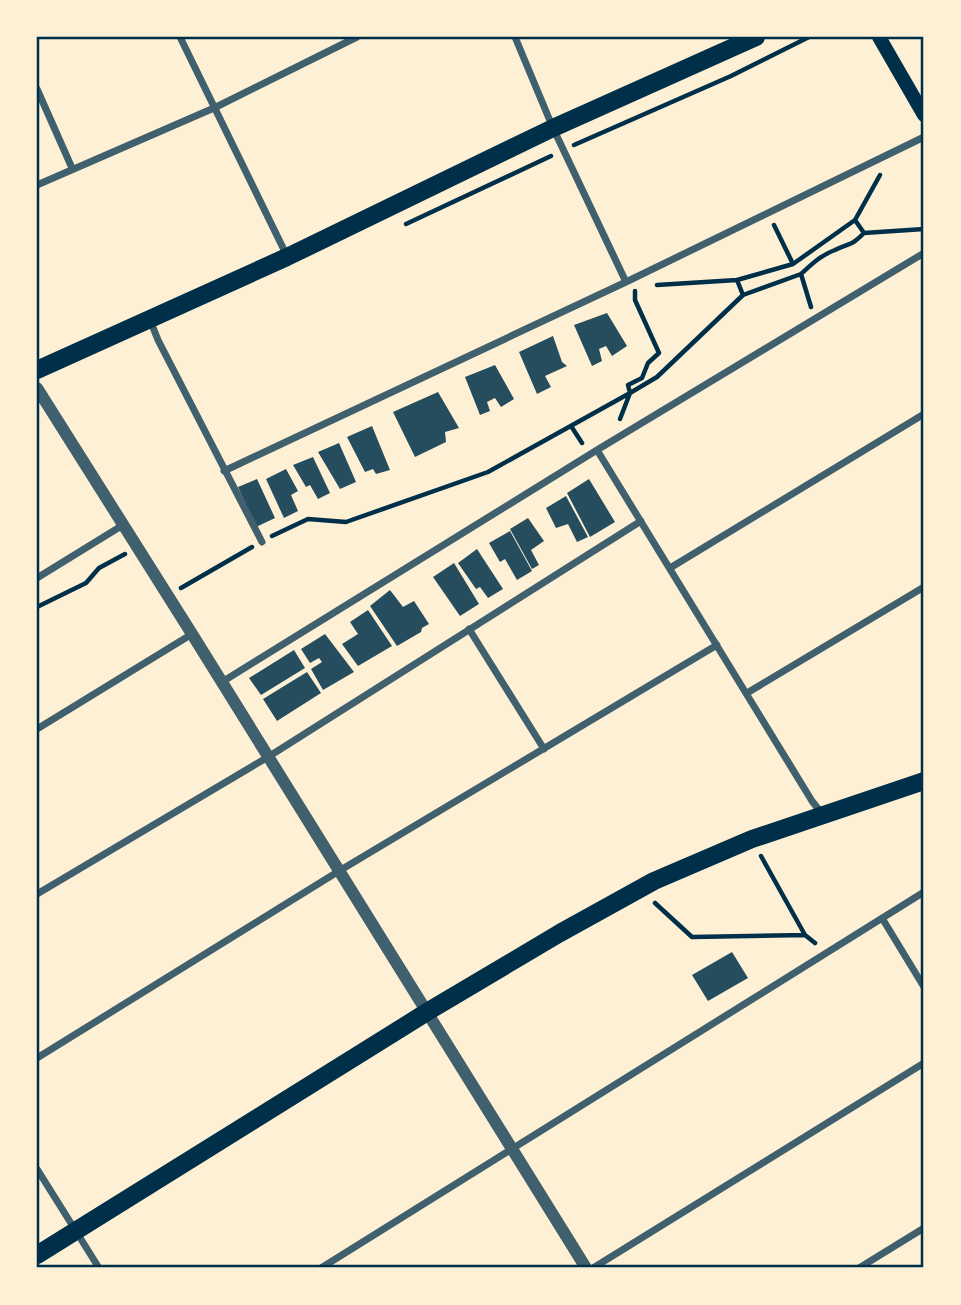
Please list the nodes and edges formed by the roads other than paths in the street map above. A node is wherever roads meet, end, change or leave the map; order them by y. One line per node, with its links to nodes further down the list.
1 (180, 37): 7 (street)
2 (357, 37): 7 (street)
3 (514, 37): 9 (street)
4 (756, 37): 9 (main road)
5 (879, 37): 8 (main road)
6 (37, 89): 11 (street)
7 (214, 108): 11 (street); 14 (street)
8 (924, 115)
9 (553, 128): 14 (main road); 15 (street)
10 (924, 137): 15 (street)
11 (72, 167): 12 (street)
12 (37, 185)
13 (924, 253): 20 (street)
14 (287, 257): 16 (main road)
15 (626, 282): 21 (street)
16 (149, 318): 17 (main road); 21 (street)
17 (37, 370)
18 (37, 387): 23 (street)
19 (924, 414): 25 (street)
20 (597, 450): 22 (street); 31 (street)
21 (224, 471): 24 (street)
22 (641, 521): 25 (street); 28 (street)
23 (124, 524): 26 (street); 29 (street)
24 (262, 542)
25 (670, 568): 30 (street)
26 (37, 578)
27 (924, 587): 32 (street)
28 (469, 629): 34 (street); 35 (street)
29 (192, 634): 31 (street); 33 (street)
30 (718, 645): 32 (street); 34 (street)
31 (222, 682): 35 (street)
32 (747, 693): 37 (street)
33 (37, 729)
34 (544, 749): 38 (street)
35 (268, 757): 38 (street); 40 (street)
36 (924, 781): 37 (main road)
37 (823, 815): 43 (main road)
38 (340, 872): 43 (street); 44 (street)
39 (924, 892): 41 (street)
40 (37, 894)
41 (882, 918): 42 (street); 46 (street)
42 (924, 987)
43 (427, 1012): 46 (street); 49 (main road)
44 (37, 1058)
45 (924, 1063): 54 (street)
46 (512, 1149): 52 (street); 53 (street)
47 (37, 1169): 49 (street)
48 (924, 1228): 55 (street)
49 (75, 1231): 50 (main road); 51 (street)
50 (37, 1255)
51 (99, 1268)
52 (321, 1268)
53 (586, 1268)
54 (593, 1268)
55 (859, 1268)

